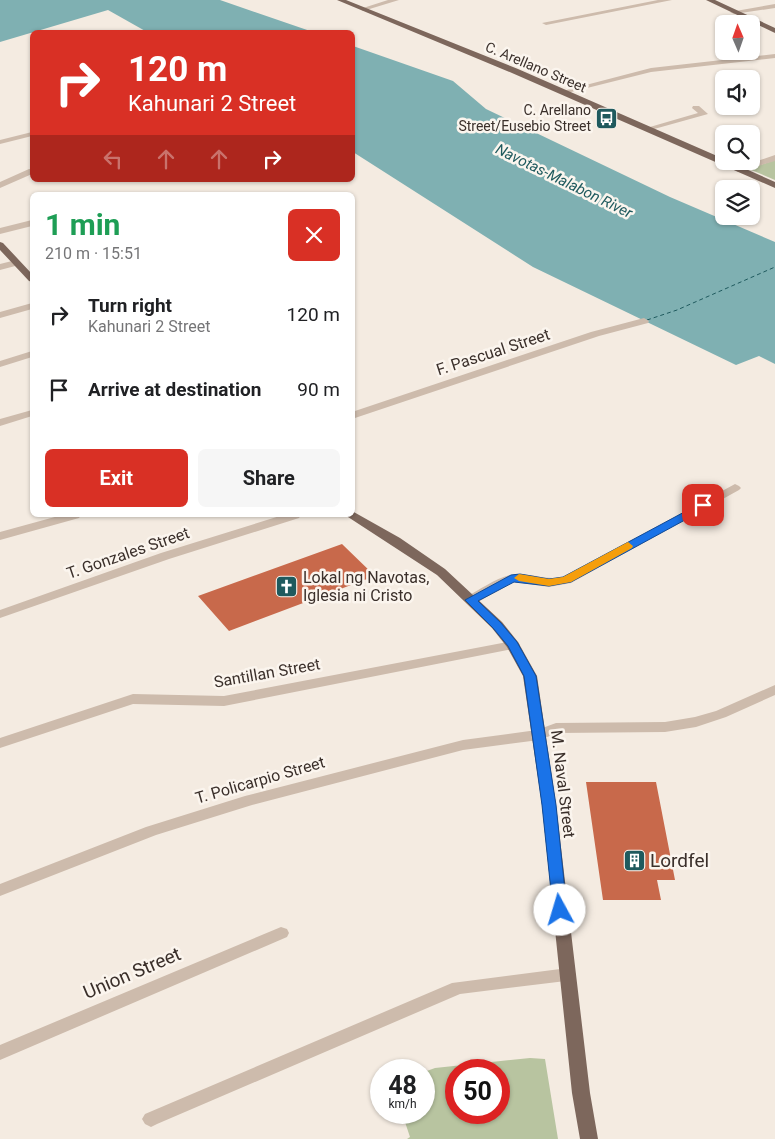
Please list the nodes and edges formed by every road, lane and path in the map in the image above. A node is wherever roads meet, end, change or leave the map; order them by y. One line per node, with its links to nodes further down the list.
1 (340, 0): 6 (main road, C. Arellano Street)
2 (396, 0): 6 (street)
3 (669, 0): 8 (street)
4 (709, 0): 7 (main road)
5 (775, 6): 7 (street)
6 (363, 9): 11 (main road, C. Arellano Street)
7 (734, 12): 9 (main road)
8 (546, 23)
9 (775, 31)
10 (775, 56): 11 (street)
11 (563, 92): 13 (main road, C. Arellano Street)
12 (696, 108): 13 (street)
13 (647, 129): 17 (main road, C. Arellano Street)
14 (30, 134): 15 (street)
15 (0, 142)
16 (775, 158): 18 (street)
17 (715, 159)
18 (760, 162)
19 (740, 170): 22 (main road, C. Arellano Street)
20 (30, 172): 21 (street)
21 (0, 185)
22 (775, 185)
23 (30, 224): 24 (street)
24 (0, 231)
25 (0, 245): 26 (main road)
26 (16, 263): 27 (street); 28 (main road)
27 (0, 267)
28 (30, 276)
29 (30, 307): 30 (street)
30 (0, 315)
31 (644, 321): 35 (street, F. Pascual Street)
32 (30, 355): 33 (street)
33 (0, 364)
34 (30, 414): 36 (street)
35 (355, 415)
36 (0, 423)
37 (735, 488): 42 (street)
38 (355, 516): 42 (main road, M. Naval Street)
39 (68, 517): 41 (street)
40 (289, 517): 43 (street, T. Gonzales Street)
41 (0, 536)
42 (471, 600): 44 (main road, M. Naval Street)
43 (0, 614)
44 (513, 645): 46 (main road, M. Naval Street); 47 (street, Santillan Street)
45 (775, 690): 46 (street, T. Policarpio Street)
46 (539, 735): 48 (street, T. Policarpio Street); 50 (main road, M. Naval Street)
47 (0, 743)
48 (0, 890)
49 (282, 933): 51 (street, Union Street)
50 (568, 975): 52 (street); 53 (main road, M. Naval Street)
51 (0, 1053)
52 (151, 1119)
53 (589, 1139)

